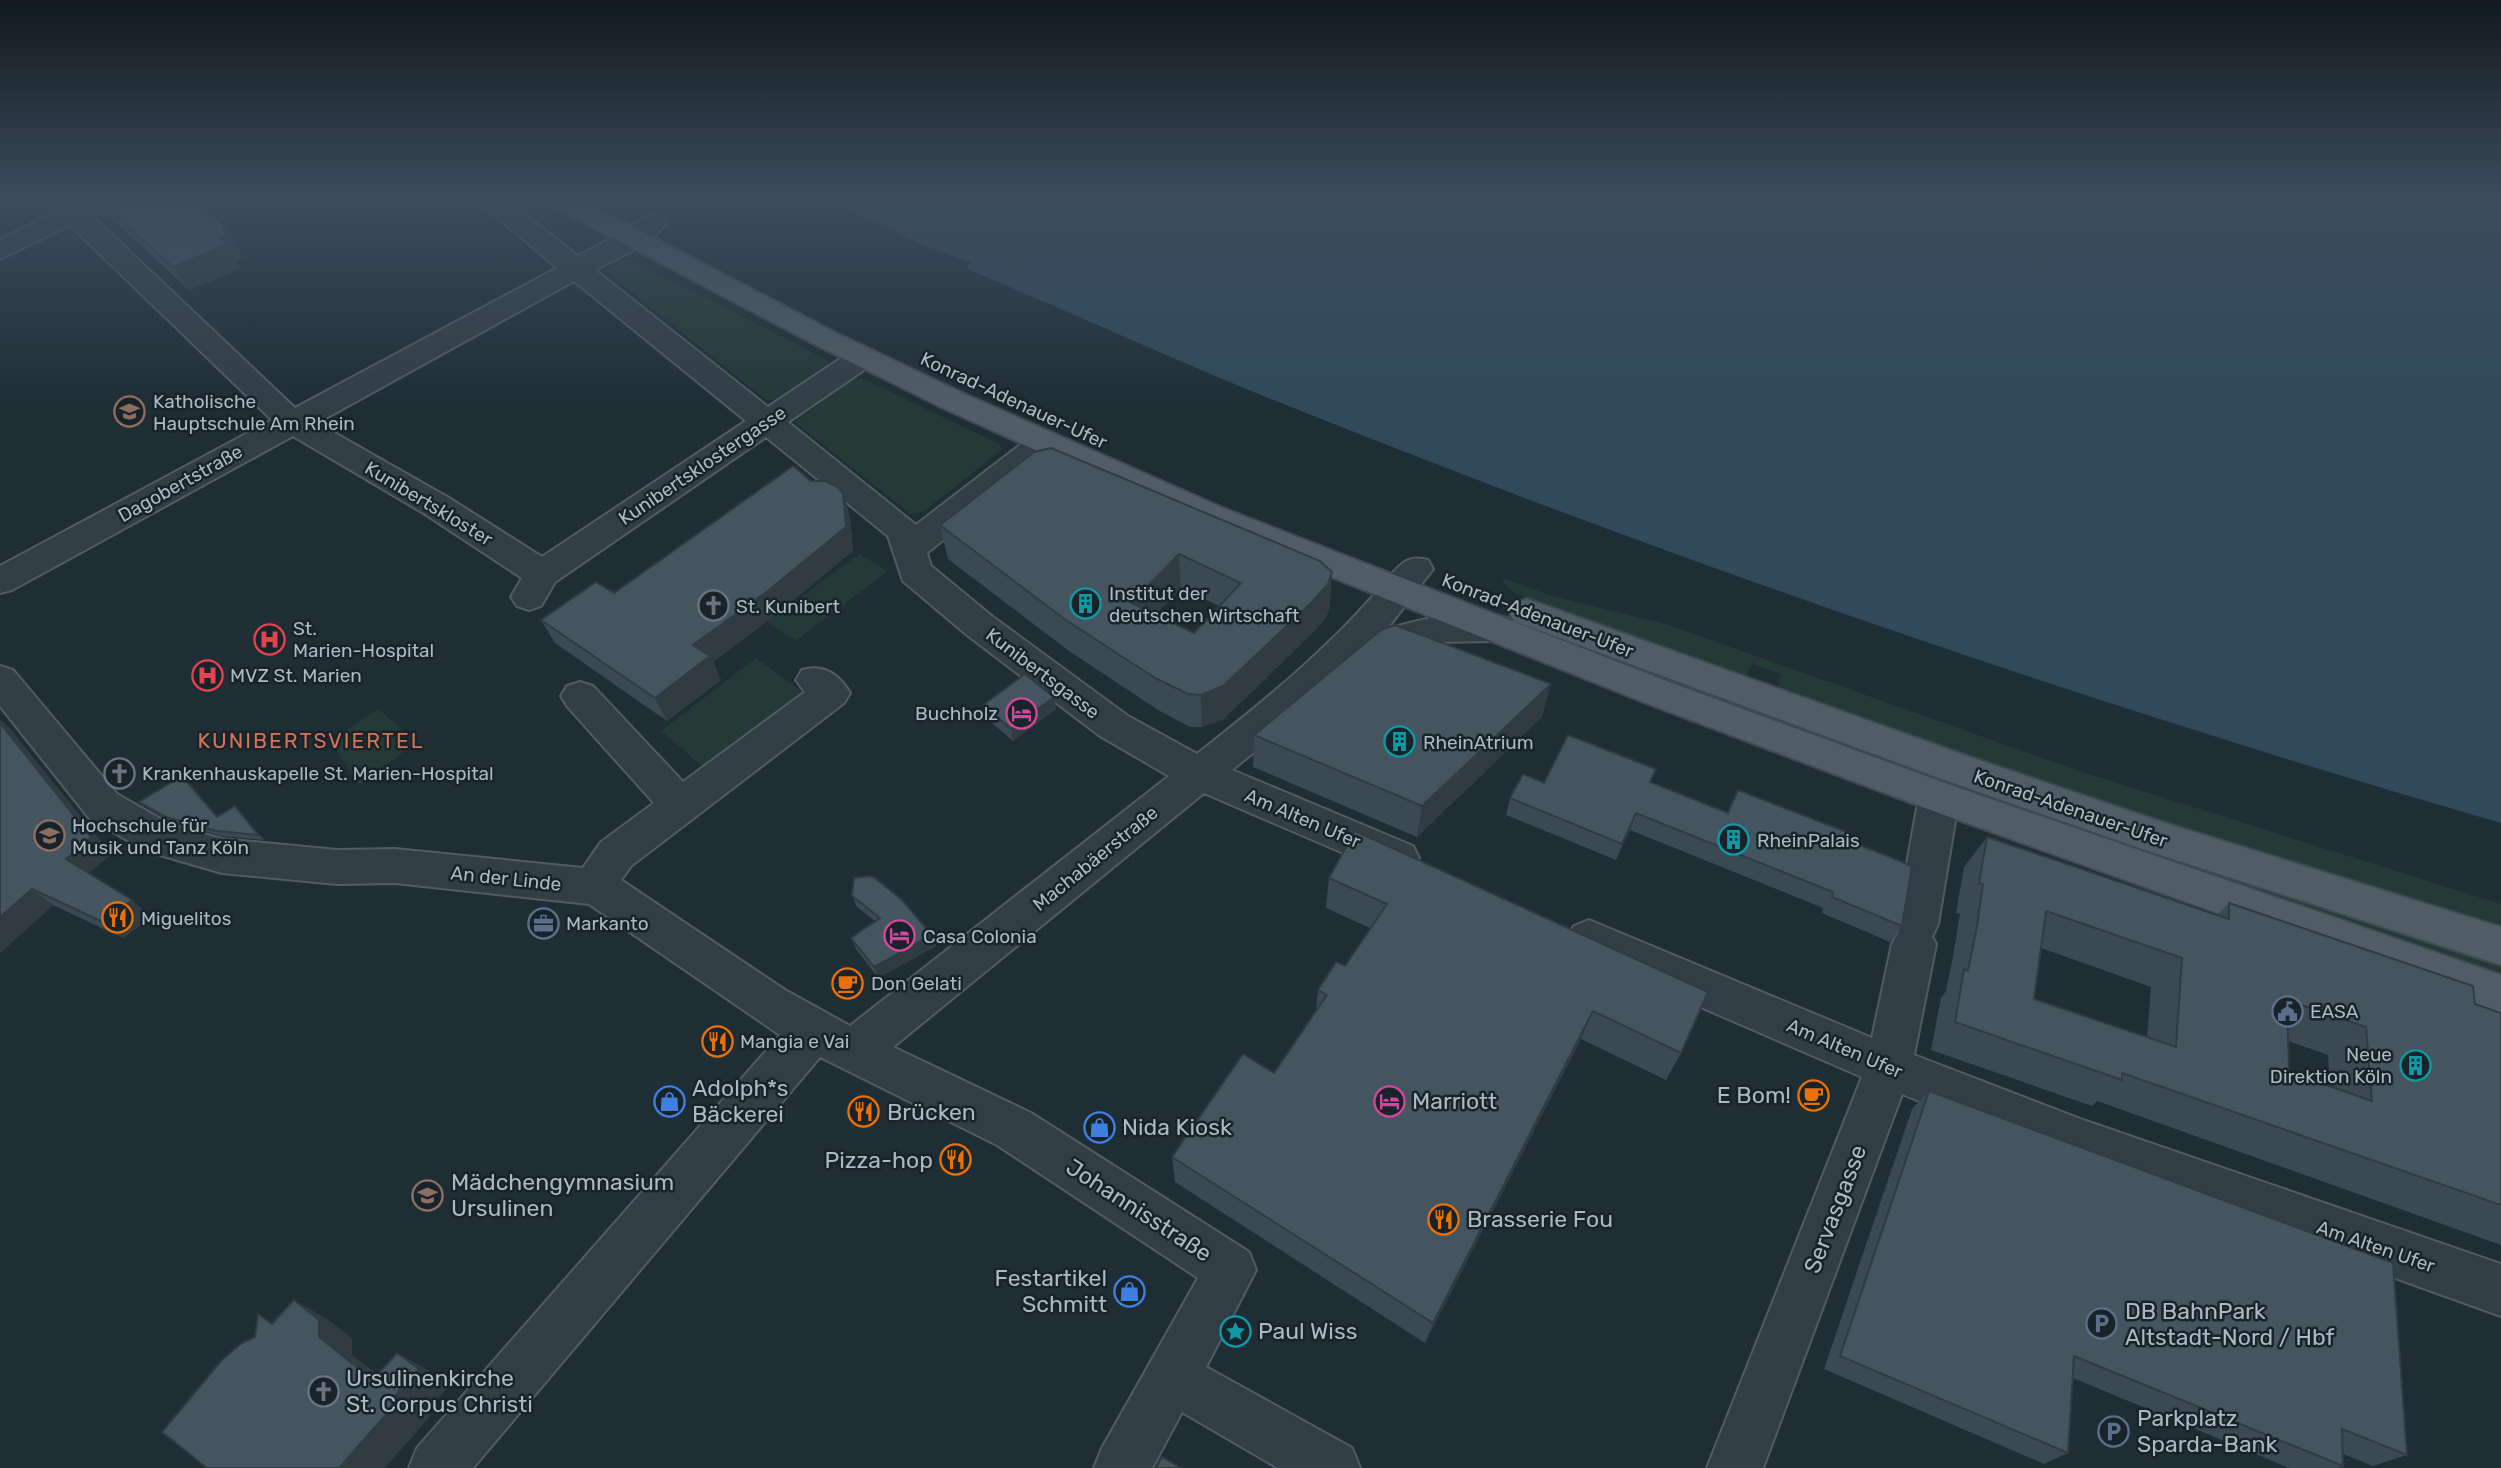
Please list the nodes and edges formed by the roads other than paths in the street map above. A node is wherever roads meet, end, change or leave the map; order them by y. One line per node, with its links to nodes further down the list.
1 (128, 267): 7 (street, Kunibertskloster)
2 (579, 267): 5 (street, Dagobertstraße)
3 (706, 267): 6 (main road, Konrad-Adenauer-Ufer)
4 (724, 267): 11 (main road, Konrad-Adenauer-Ufer)
5 (576, 268): 7 (street, Dagobertstraße); 8 (street)
6 (863, 357): 8 (street, Kunibertsklostergasse); 9 (main road, Konrad-Adenauer-Ufer)
7 (292, 422): 12 (street, Dagobertstraße); 13 (street, Kunibertskloster)
8 (766, 423): 10 (street); 13 (street, Kunibertsklostergasse)
9 (1044, 442): 10 (street, Konrad-Adenauer-Ufer); 11 (main road, Konrad-Adenauer-Ufer)
10 (909, 549): 19 (street, Kunibertsgasse)
11 (1407, 580): 14 (main road, Konrad-Adenauer-Ufer); 15 (street, Machabäerstraße); 25 (main road, Konrad-Adenauer-Ufer)
12 (0, 581)
13 (535, 585)
14 (1497, 628): 15 (street, Machabäerstraße); 20 (main road, Konrad-Adenauer-Ufer)
15 (1334, 661): 19 (street, Machabäerstraße)
16 (0, 680): 23 (street, An der Linde)
17 (815, 680): 21 (street)
18 (580, 696): 21 (street)
19 (1200, 774): 22 (street, Am Alten Ufer); 27 (street, Machabäerstraße)
20 (1939, 797): 26 (main road, Konrad-Adenauer-Ufer); 28 (street, Servasgasse)
21 (680, 805): 23 (street)
22 (1430, 872)
23 (594, 887): 27 (street, An der Linde)
24 (1558, 926): 28 (street, Am Alten Ufer)
25 (2501, 946)
26 (2501, 995)
27 (834, 1041): 30 (street, Johannisstraße); 31 (street, Machabäerstraße)
28 (1889, 1067): 29 (street, Am Alten Ufer); 34 (street, Servasgasse)
29 (2501, 1290)
30 (1172, 1377): 32 (street); 33 (street)
31 (437, 1468)
32 (1122, 1468)
33 (1332, 1468)
34 (1735, 1468)

